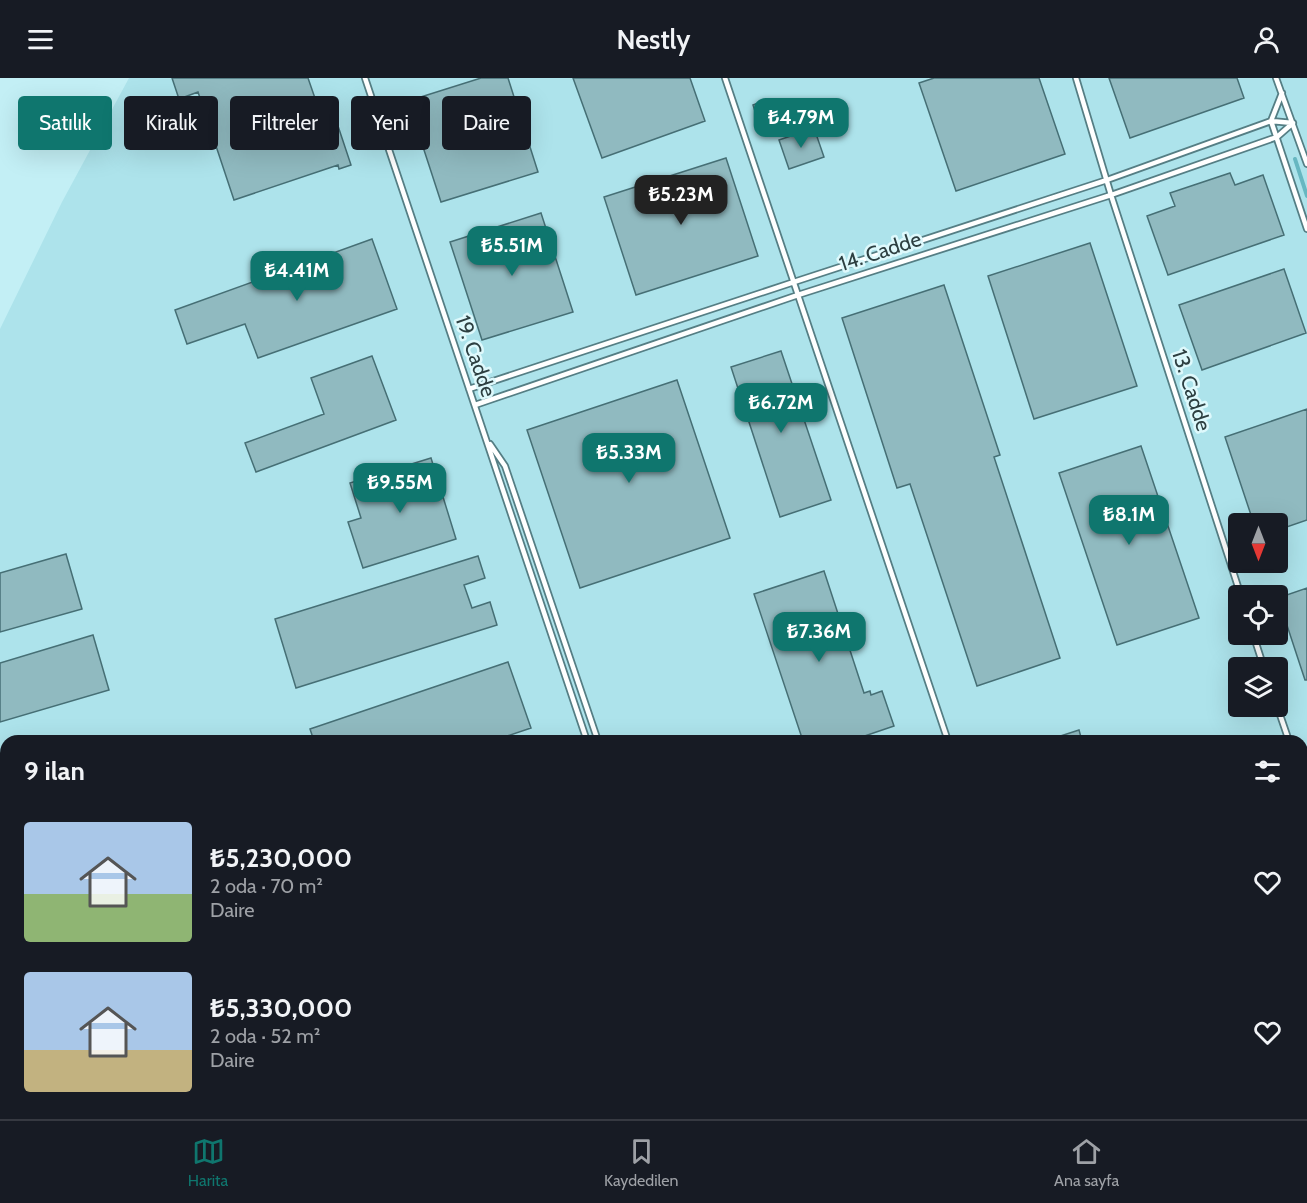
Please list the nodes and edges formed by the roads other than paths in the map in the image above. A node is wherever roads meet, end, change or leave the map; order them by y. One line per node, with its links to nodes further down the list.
1 (365, 78): 15 (lane, 19. Cadde)
2 (726, 78): 13 (lane)
3 (1076, 78): 10 (lane, 13. Cadde)
4 (1276, 78): 5 (lane)
5 (1282, 93): 6 (lane); 7 (lane)
6 (1271, 121): 7 (lane); 8 (lane); 10 (lane)
7 (1293, 123): 8 (lane, 14. Cadde); 9 (lane)
8 (1277, 137): 11 (lane, 14. Cadde); 12 (lane)
9 (1307, 164)
10 (1107, 180): 11 (lane, 13. Cadde); 13 (lane)
11 (1111, 195): 14 (lane, 14. Cadde); 18 (lane, 13. Cadde)
12 (1307, 229)
13 (794, 282): 14 (lane); 15 (lane)
14 (798, 295): 16 (lane, 14. Cadde); 22 (lane)
15 (470, 389): 16 (lane, 19. Cadde)
16 (475, 405): 17 (lane, 19. Cadde)
17 (487, 440): 20 (lane, 19. Cadde); 21 (lane, 19. Cadde)
18 (1237, 585)
19 (1281, 717): 23 (lane)
20 (585, 735)
21 (596, 735)
22 (946, 735)
23 (1287, 735)

